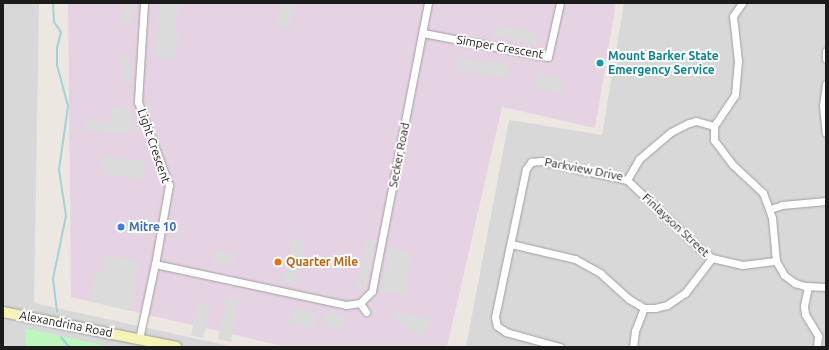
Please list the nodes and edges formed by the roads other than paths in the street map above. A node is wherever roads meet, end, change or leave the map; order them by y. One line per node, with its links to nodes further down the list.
1 (144, 3): 17 (street, Light Crescent)
2 (428, 3): 5 (street, Secker Road)
3 (560, 3): 5 (street, Simper Crescent)
4 (742, 3): 9 (street)
5 (423, 33): 20 (street, Secker Road)
6 (826, 51): 7 (street)
7 (826, 59)
8 (826, 84): 10 (street)
9 (714, 126): 11 (street, Parkview Drive); 13 (street)
10 (826, 133)
11 (627, 180): 14 (street, Parkview Drive); 15 (street, Finlayson Street)
12 (826, 201): 13 (street)
13 (770, 209): 16 (street)
14 (511, 244): 21 (street); 26 (street, Parkview Drive)
15 (712, 258): 16 (street, Finlayson Street); 21 (street)
16 (776, 261): 18 (street)
17 (155, 264): 20 (street); 24 (street)
18 (808, 287): 19 (street); 28 (street)
19 (826, 287)
20 (360, 303): 23 (street)
21 (644, 308): 27 (street)
22 (3, 312): 24 (main road, Alexandrina Road)
23 (366, 312)
24 (139, 339): 25 (main road, Alexandrina Road)
25 (177, 347)
26 (560, 347)
27 (632, 347)
28 (817, 347)

